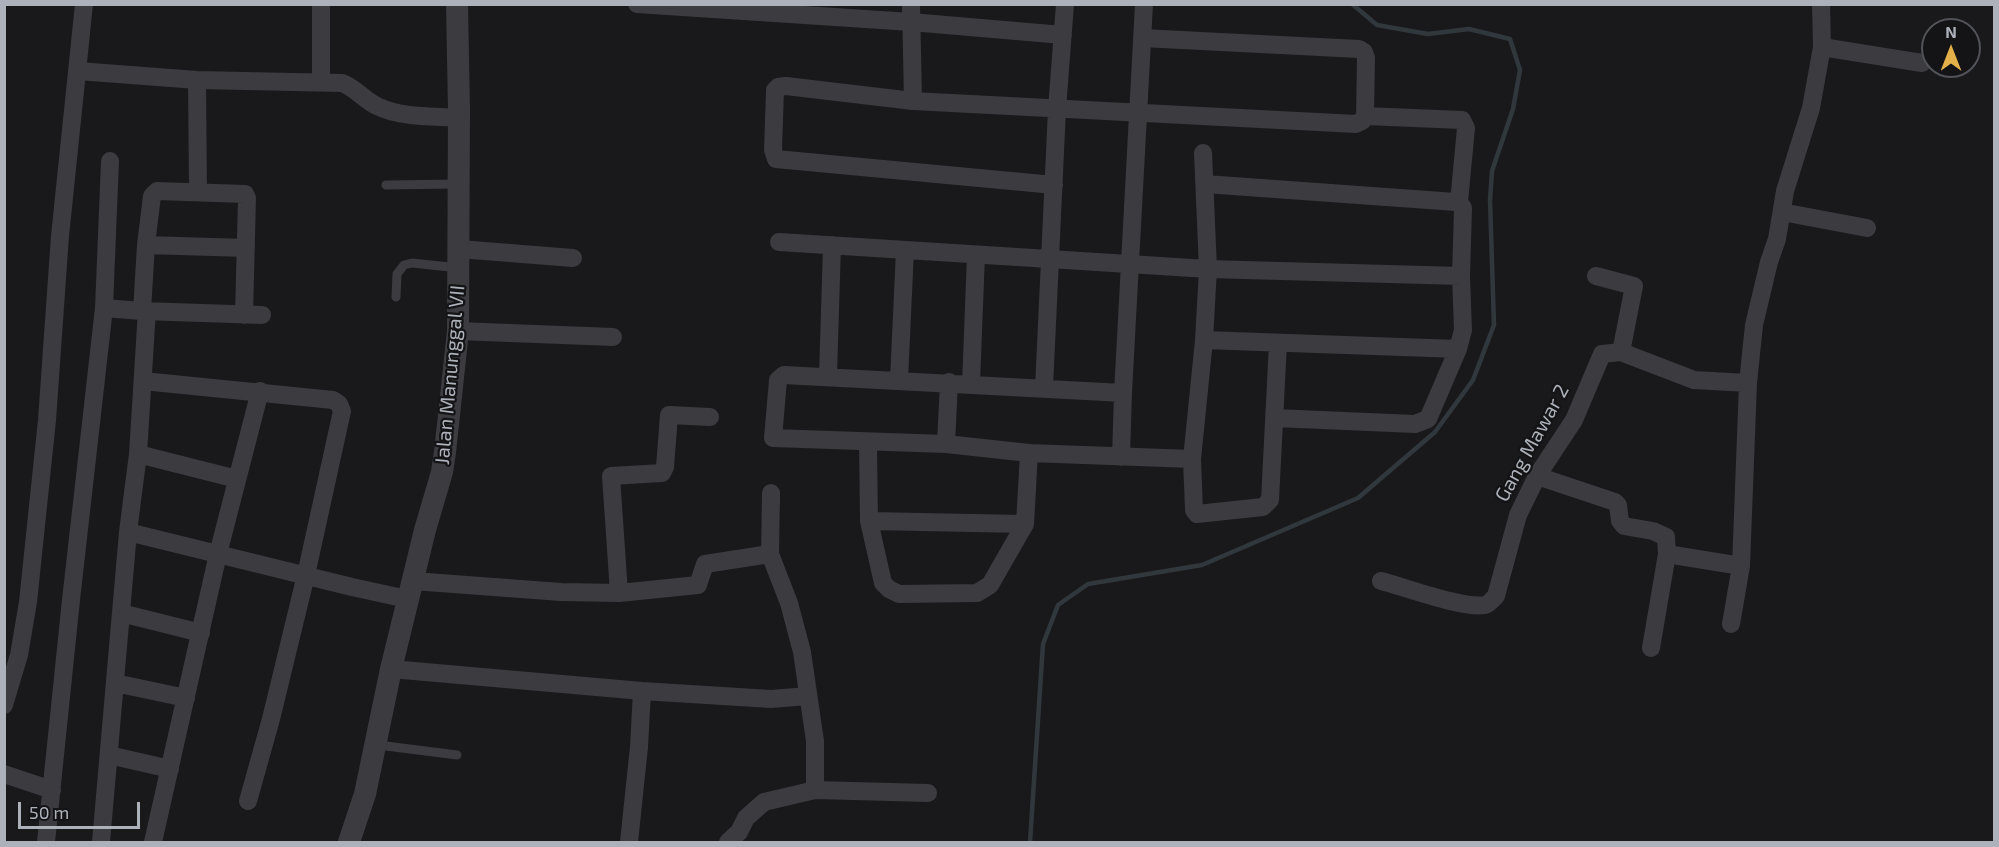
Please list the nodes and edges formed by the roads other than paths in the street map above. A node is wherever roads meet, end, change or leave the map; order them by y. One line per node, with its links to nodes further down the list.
1 (84, 4): 13 (street)
2 (321, 4): 15 (street)
3 (457, 4): 20 (street, Jalan Manunggal VII)
4 (637, 4): 8 (street)
5 (1065, 4): 9 (street)
6 (1144, 4): 10 (street)
7 (1821, 4): 11 (street)
8 (911, 14): 9 (street); 16 (street)
9 (1063, 35): 17 (street)
10 (1142, 38): 18 (street); 19 (street)
11 (1822, 47): 12 (street); 29 (street)
12 (1921, 63)
13 (78, 71): 14 (street); 93 (street)
14 (197, 80): 15 (street); 27 (street)
15 (321, 81): 20 (street)
16 (913, 101): 17 (street); 26 (street)
17 (1057, 109): 18 (street); 26 (street)
18 (1138, 114): 19 (street); 40 (street)
19 (1365, 116): 28 (street)
20 (459, 118): 23 (street, Jalan Manunggal VII)
21 (1203, 153): 24 (street)
22 (110, 161): 45 (street)
23 (459, 184): 25 (lane); 38 (street, Jalan Manunggal VII)
24 (1205, 184): 28 (street); 41 (street)
25 (386, 185)
26 (1054, 185): 39 (street)
27 (198, 191): 32 (street); 34 (street)
28 (1459, 202): 42 (street)
29 (1782, 212): 30 (street); 57 (street)
30 (1867, 228)
31 (779, 242): 33 (street)
32 (146, 245): 34 (street); 46 (street)
33 (832, 245): 35 (street); 53 (street)
34 (246, 248): 46 (street)
35 (905, 250): 36 (street); 54 (street)
36 (976, 255): 39 (street); 58 (street)
37 (573, 258): 38 (street)
38 (459, 259): 44 (lane); 47 (street, Jalan Manunggal VII)
39 (1050, 260): 40 (street); 59 (street)
40 (1131, 264): 41 (street); 61 (street)
41 (1208, 269): 42 (street); 49 (street)
42 (1461, 276): 51 (street)
43 (1596, 276): 52 (street)
44 (396, 297)
45 (105, 308): 46 (street); 99 (street)
46 (145, 311): 55 (street)
47 (458, 331): 48 (street); 82 (street, Jalan Manunggal VII)
48 (613, 337)
49 (1204, 340): 50 (street); 69 (street)
50 (1278, 343): 51 (street); 63 (street)
51 (1458, 349): 63 (street)
52 (1621, 352): 57 (street); 70 (street, Gang Mawar 2)
53 (828, 376): 54 (street); 64 (street)
54 (899, 380): 56 (street)
55 (143, 381): 60 (street); 67 (street)
56 (949, 382): 58 (street); 65 (street)
57 (1748, 383): 79 (street)
58 (971, 384): 59 (street)
59 (1044, 388): 61 (street)
60 (260, 391): 71 (street); 80 (street)
61 (1123, 393): 68 (street)
62 (710, 417): 83 (street)
63 (1275, 418): 69 (street)
64 (868, 442): 65 (street); 73 (street)
65 (946, 444): 66 (street)
66 (1029, 453): 68 (street); 74 (street)
67 (138, 454): 71 (street); 75 (street)
68 (1121, 458): 69 (street)
69 (1192, 459)
70 (1537, 476): 78 (street); 81 (street, Gang Mawar 2)
71 (237, 479): 76 (street)
72 (771, 504): 77 (street)
73 (869, 521): 74 (street); 74 (street)
74 (1025, 524)
75 (128, 532): 76 (street); 84 (street)
76 (218, 554): 80 (street); 86 (street)
77 (770, 554): 83 (street); 91 (street)
78 (1667, 554): 79 (street); 87 (street)
79 (1741, 566): 85 (street)
80 (306, 575): 82 (street); 102 (street)
81 (1382, 581)
82 (410, 590): 83 (street); 88 (street, Jalan Manunggal VII)
83 (619, 593)
84 (121, 613): 86 (street); 89 (street)
85 (1731, 624)
86 (201, 633): 92 (street)
87 (1651, 648)
88 (391, 669): 90 (street); 94 (street, Jalan Manunggal VII)
89 (115, 683): 92 (street); 96 (street)
90 (642, 691): 91 (street); 107 (street)
91 (808, 696): 100 (street)
92 (186, 698): 97 (street)
93 (4, 705)
94 (377, 745): 95 (lane); 106 (street, Jalan Manunggal VII)
95 (457, 754)
96 (109, 755): 97 (street); 104 (street)
97 (170, 769): 105 (street)
98 (4, 774): 99 (street)
99 (52, 790): 103 (street)
100 (815, 790): 101 (street); 108 (street)
101 (928, 793)
102 (248, 801)
103 (46, 843)
104 (101, 843)
105 (153, 843)
106 (349, 843)
107 (629, 843)
108 (728, 843)

